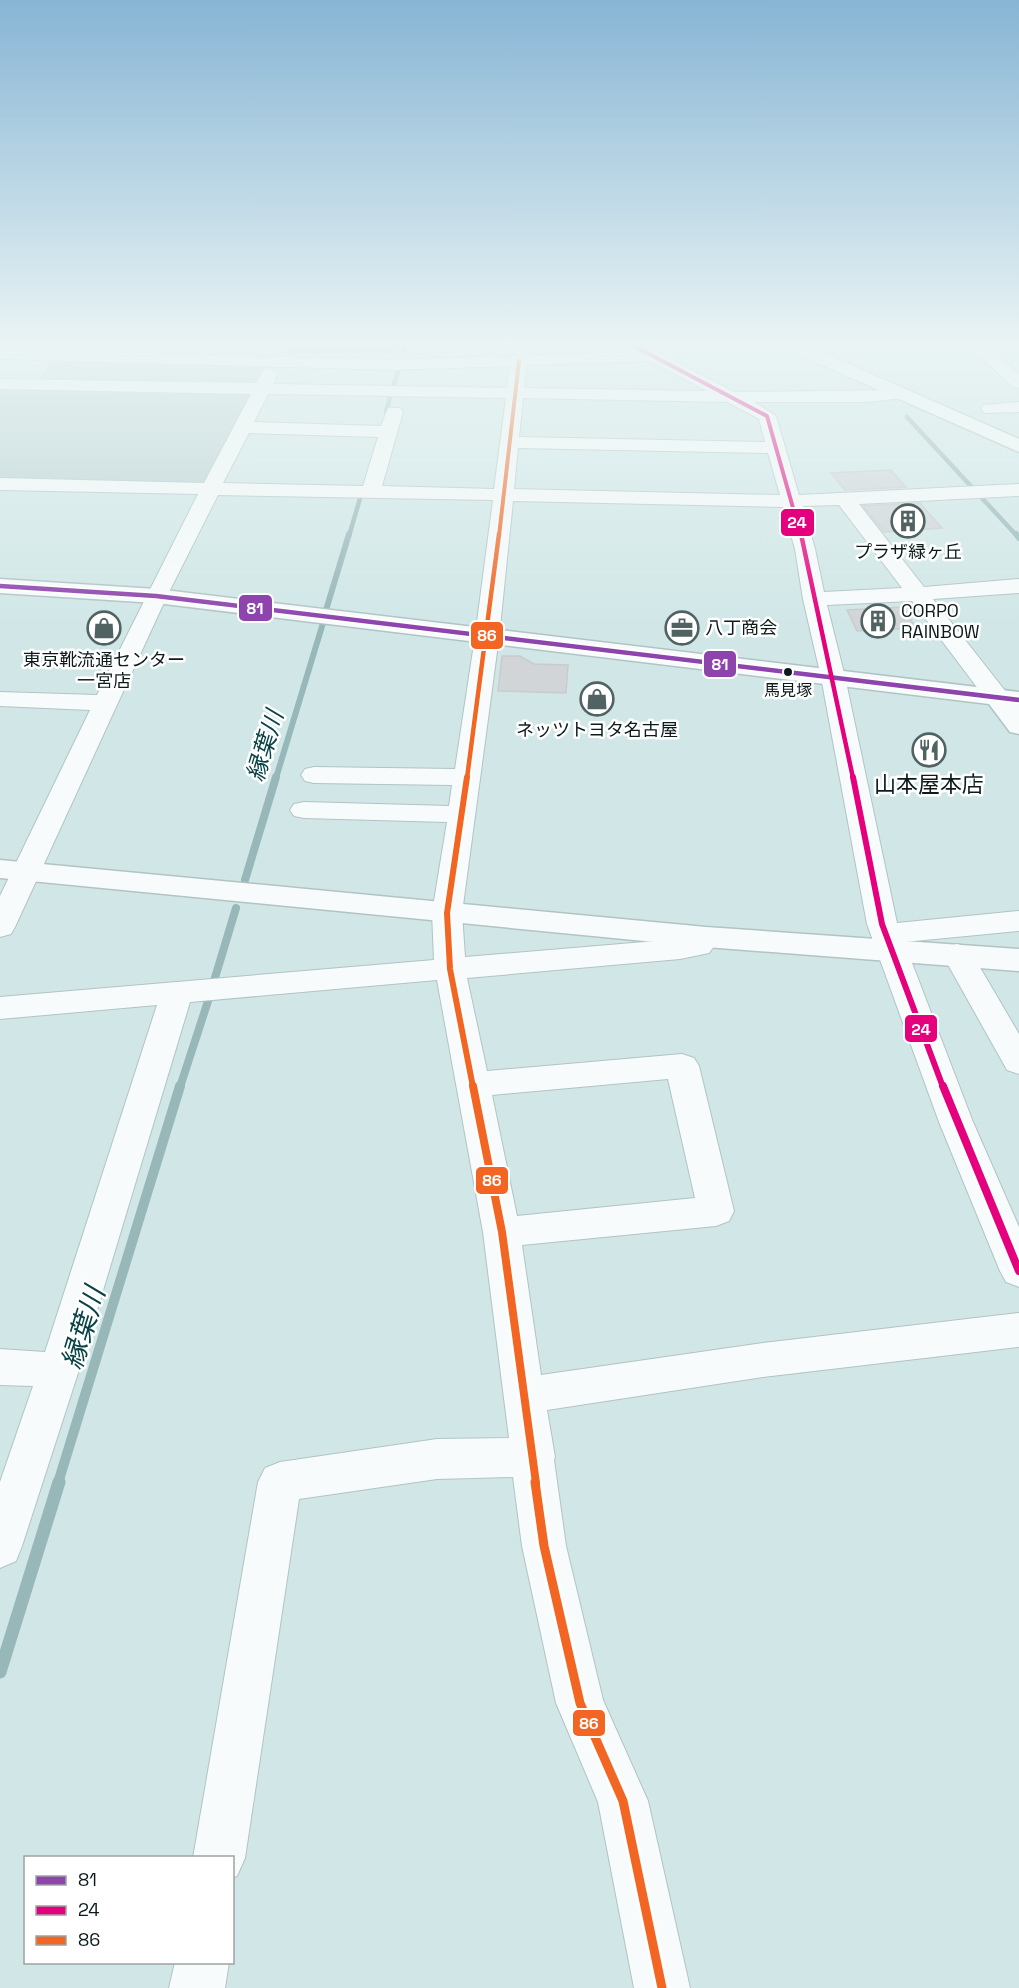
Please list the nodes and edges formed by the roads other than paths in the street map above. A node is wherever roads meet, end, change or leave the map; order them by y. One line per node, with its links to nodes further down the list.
1 (237, 439): 10 (street)
2 (386, 439): 12 (street)
3 (512, 439): 6 (street)
4 (773, 439): 8 (street)
5 (1002, 439): 7 (main road)
6 (512, 442): 8 (street); 13 (street)
7 (1019, 446)
8 (775, 448): 15 (street)
9 (0, 484): 10 (street)
10 (213, 488): 12 (street); 19 (street)
11 (1019, 490): 14 (street)
12 (371, 491): 13 (street)
13 (504, 494): 15 (street); 21 (street)
14 (845, 499): 15 (street); 18 (street)
15 (791, 501): 20 (street)
16 (0, 586): 19 (main road)
17 (1019, 586): 18 (street)
18 (917, 594): 20 (street); 24 (street)
19 (156, 596): 21 (main road); 25 (street)
20 (814, 599): 22 (street)
21 (487, 637): 22 (main road); 28 (street)
22 (833, 677): 24 (main road); 36 (street)
23 (0, 699): 25 (street)
24 (1008, 699): 26 (main road)
25 (106, 703): 31 (street)
26 (1019, 726)
27 (314, 774): 28 (street)
28 (465, 777): 30 (street)
29 (304, 810): 30 (street)
30 (460, 814): 32 (street)
31 (13, 870): 32 (main road); 34 (street)
32 (447, 913): 35 (main road); 39 (street)
33 (1019, 921): 36 (street)
34 (0, 927)
35 (706, 937): 36 (main road); 39 (street)
36 (888, 942): 37 (main road); 44 (street)
37 (957, 954): 38 (main road); 42 (street)
38 (1019, 960)
39 (450, 969): 40 (street); 43 (street)
40 (177, 993): 41 (street); 49 (street)
41 (0, 1008)
42 (1019, 1062)
43 (475, 1084): 45 (street); 45 (street)
44 (1009, 1219): 46 (street)
45 (502, 1232): 50 (street)
46 (1019, 1271)
47 (1019, 1330): 50 (street)
48 (0, 1366): 49 (street)
49 (60, 1370): 52 (street)
50 (526, 1395): 51 (street)
51 (534, 1457): 53 (street); 56 (street)
52 (0, 1546)
53 (219, 1856)
54 (202, 1964): 55 (street)
55 (198, 1988)
56 (662, 1988)

